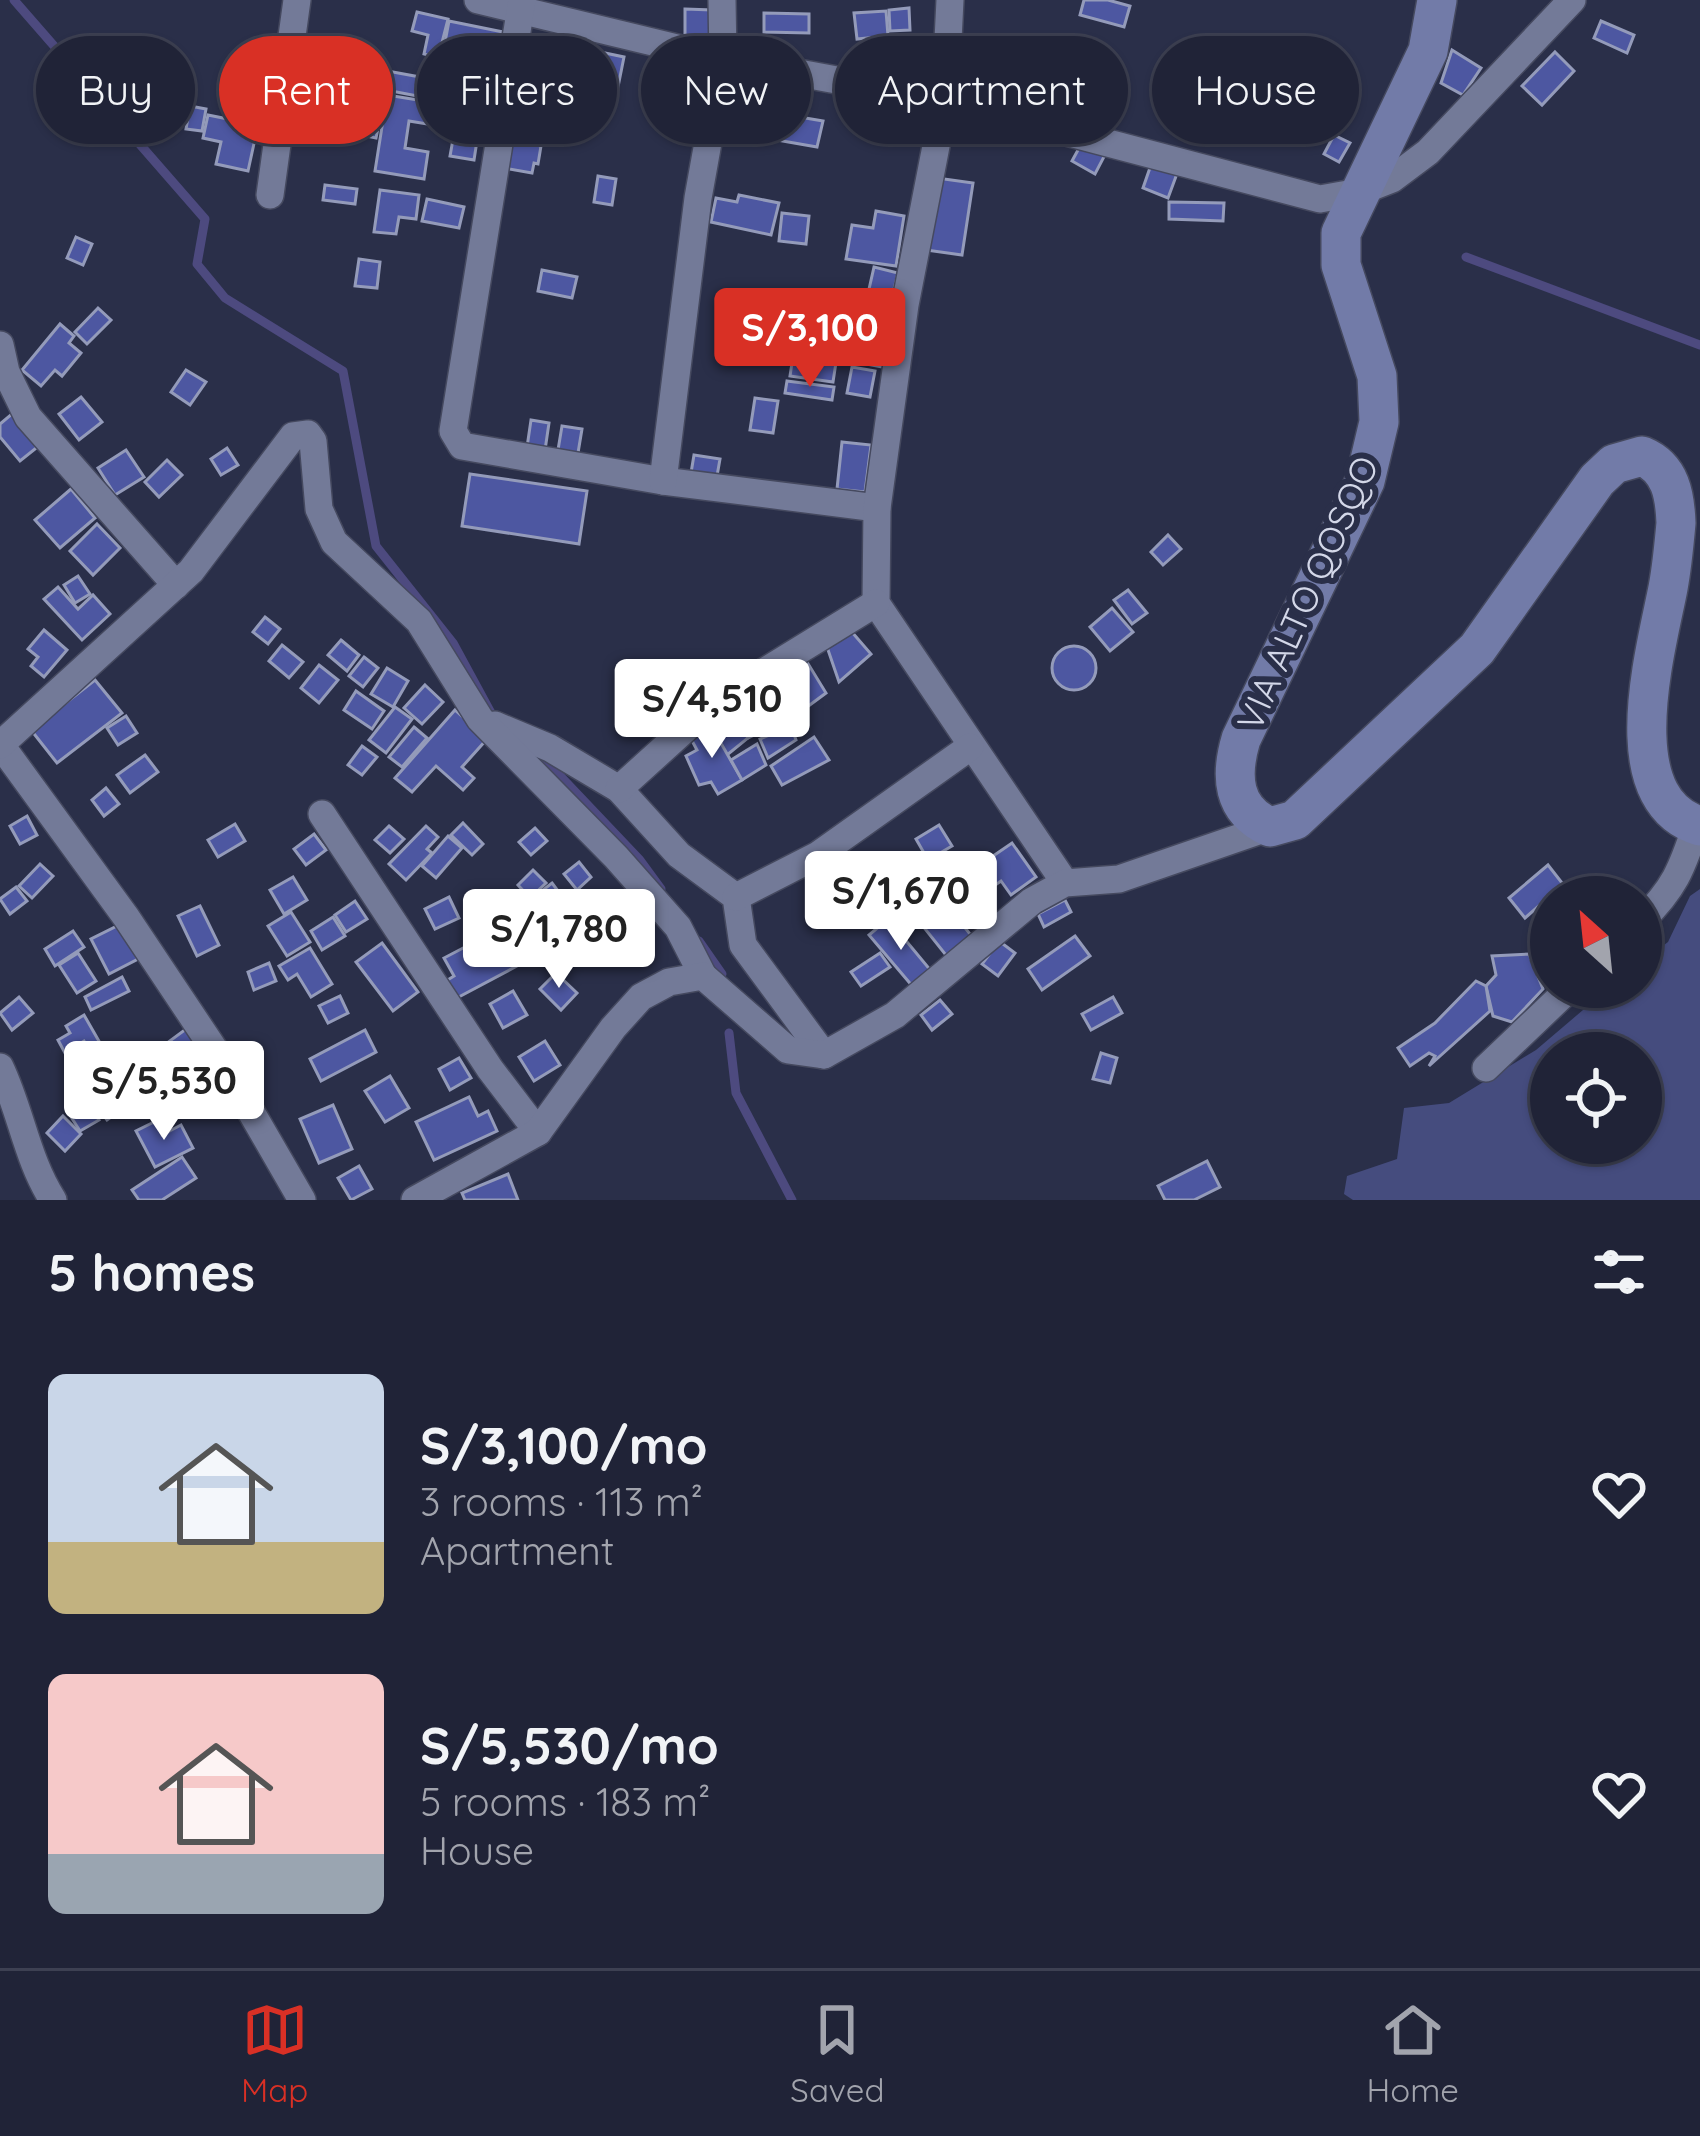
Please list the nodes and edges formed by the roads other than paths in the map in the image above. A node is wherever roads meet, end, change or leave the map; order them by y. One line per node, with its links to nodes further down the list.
1 (297, 0): 15 (street)
2 (478, 0): 7 (street)
3 (722, 0): 8 (street)
4 (950, 0): 9 (street)
5 (1437, 0): 14 (street, VIA ALTO QOSQO)
6 (1572, 0): 14 (street)
7 (522, 7): 10 (street); 17 (street)
8 (723, 36)
9 (948, 36)
10 (641, 37)
11 (708, 144): 17 (street)
12 (936, 144): 18 (street)
13 (1111, 144): 14 (street)
14 (1359, 192): 27 (street, VIA ALTO QOSQO)
15 (270, 195)
16 (0, 346): 19 (street)
17 (662, 481): 18 (street)
18 (877, 508): 20 (street)
19 (176, 585): 21 (street); 22 (street)
20 (876, 603): 23 (street); 24 (street)
21 (480, 719): 24 (street); 31 (street)
22 (0, 744): 38 (street)
23 (970, 747): 28 (street); 29 (street)
24 (619, 788): 29 (street)
25 (322, 814): 36 (street)
26 (1698, 826): 27 (street); 30 (street)
27 (1270, 827): 28 (street)
28 (1065, 883): 33 (street)
29 (736, 896): 33 (street)
30 (1662, 901)
31 (703, 976): 33 (street); 36 (street)
32 (1549, 1008): 35 (street)
33 (824, 1054)
34 (0, 1066): 37 (street)
35 (1486, 1068)
36 (538, 1132): 39 (street)
37 (53, 1200)
38 (302, 1200)
39 (415, 1200)

